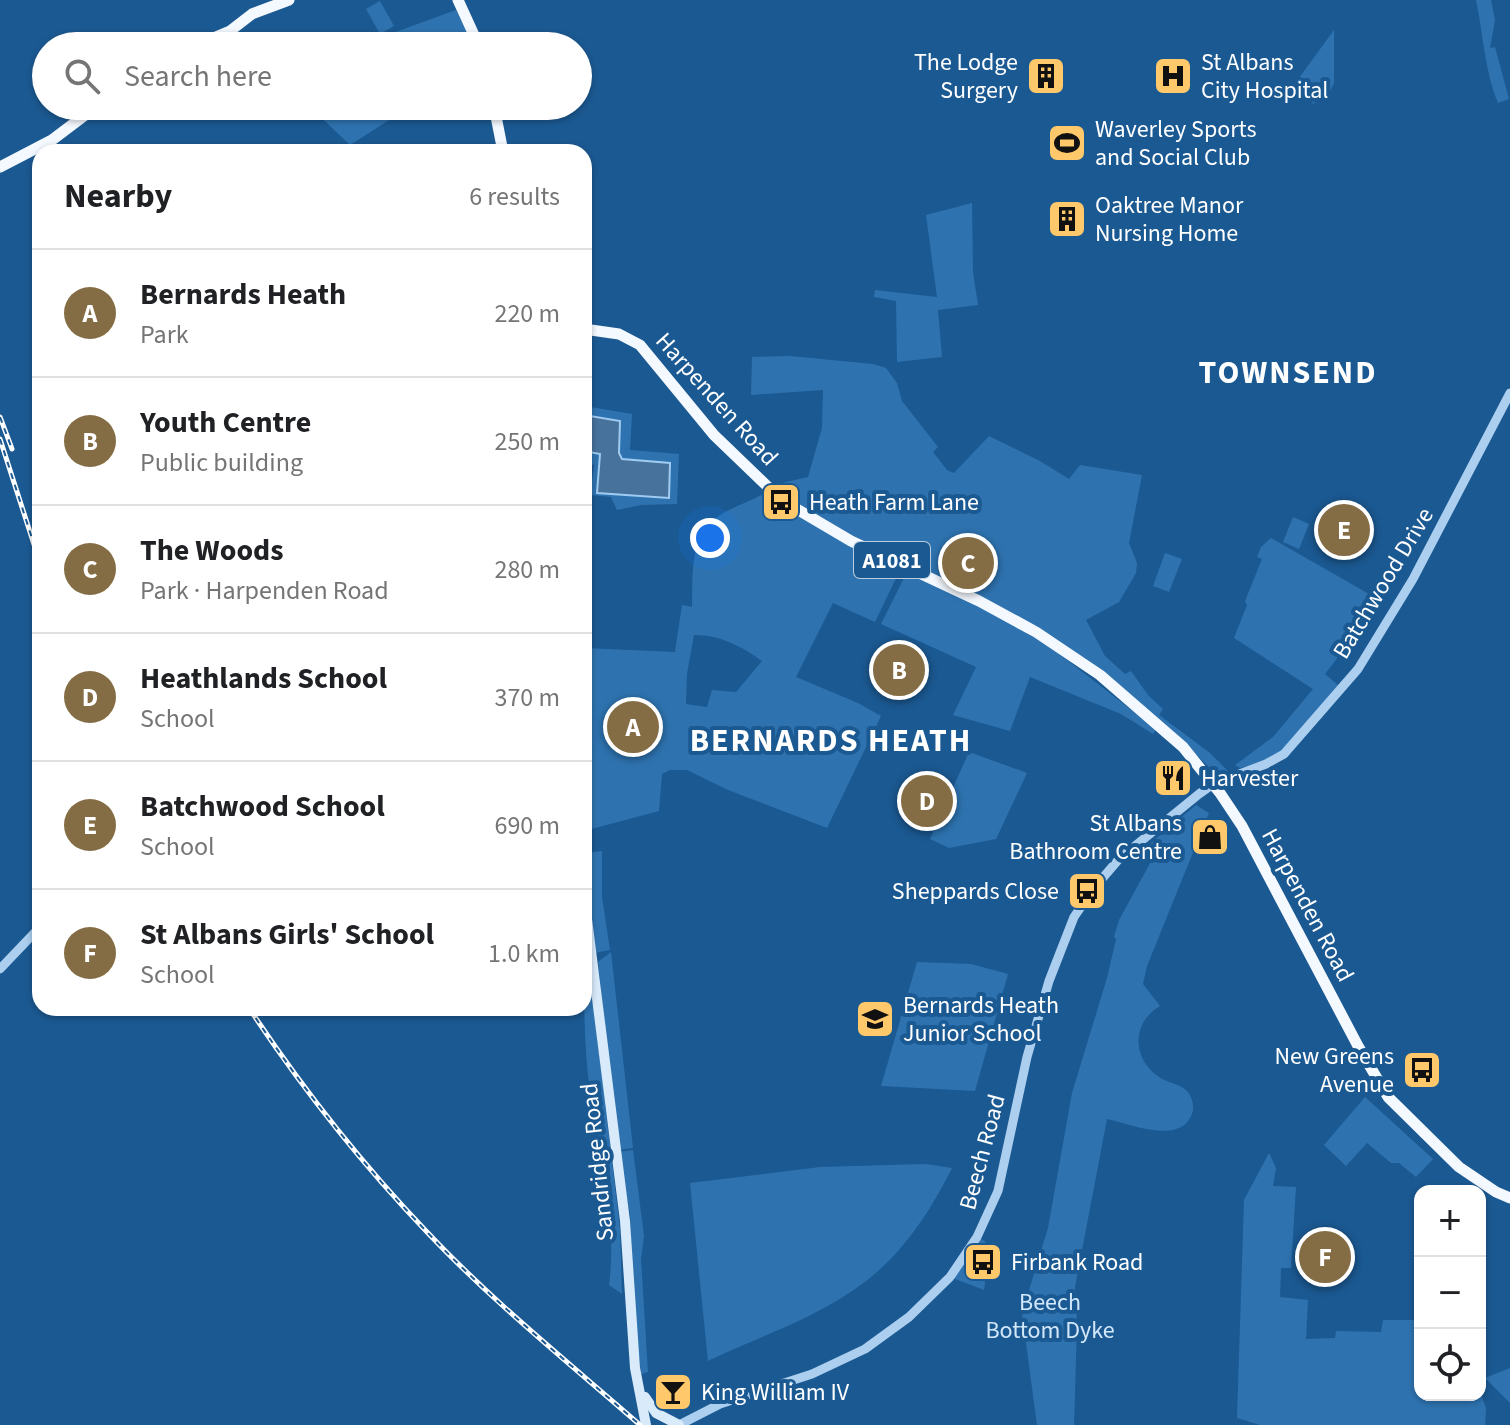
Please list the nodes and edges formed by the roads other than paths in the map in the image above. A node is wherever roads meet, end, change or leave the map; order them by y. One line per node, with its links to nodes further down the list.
1 (289, 0): 3 (main road)
2 (458, 0): 4 (main road)
3 (228, 32)
4 (473, 32)
5 (78, 120): 7 (main road)
6 (497, 120): 8 (main road)
7 (44, 144)
8 (501, 144)
9 (32, 150): 10 (main road)
10 (0, 167)
11 (592, 330): 13 (main road, Harpenden Road / A1081)
12 (1510, 393): 13 (street, Batchwood Drive)
13 (1213, 784): 17 (main road, Harpenden Road / A1081); 20 (street, Beech Road)
14 (32, 935): 16 (street)
15 (592, 959): 18 (main road, Sandridge Road)
16 (0, 969)
17 (1510, 1198)
18 (640, 1388): 19 (main road, Sandridge Road); 20 (main road)
19 (646, 1423)
20 (679, 1425)

